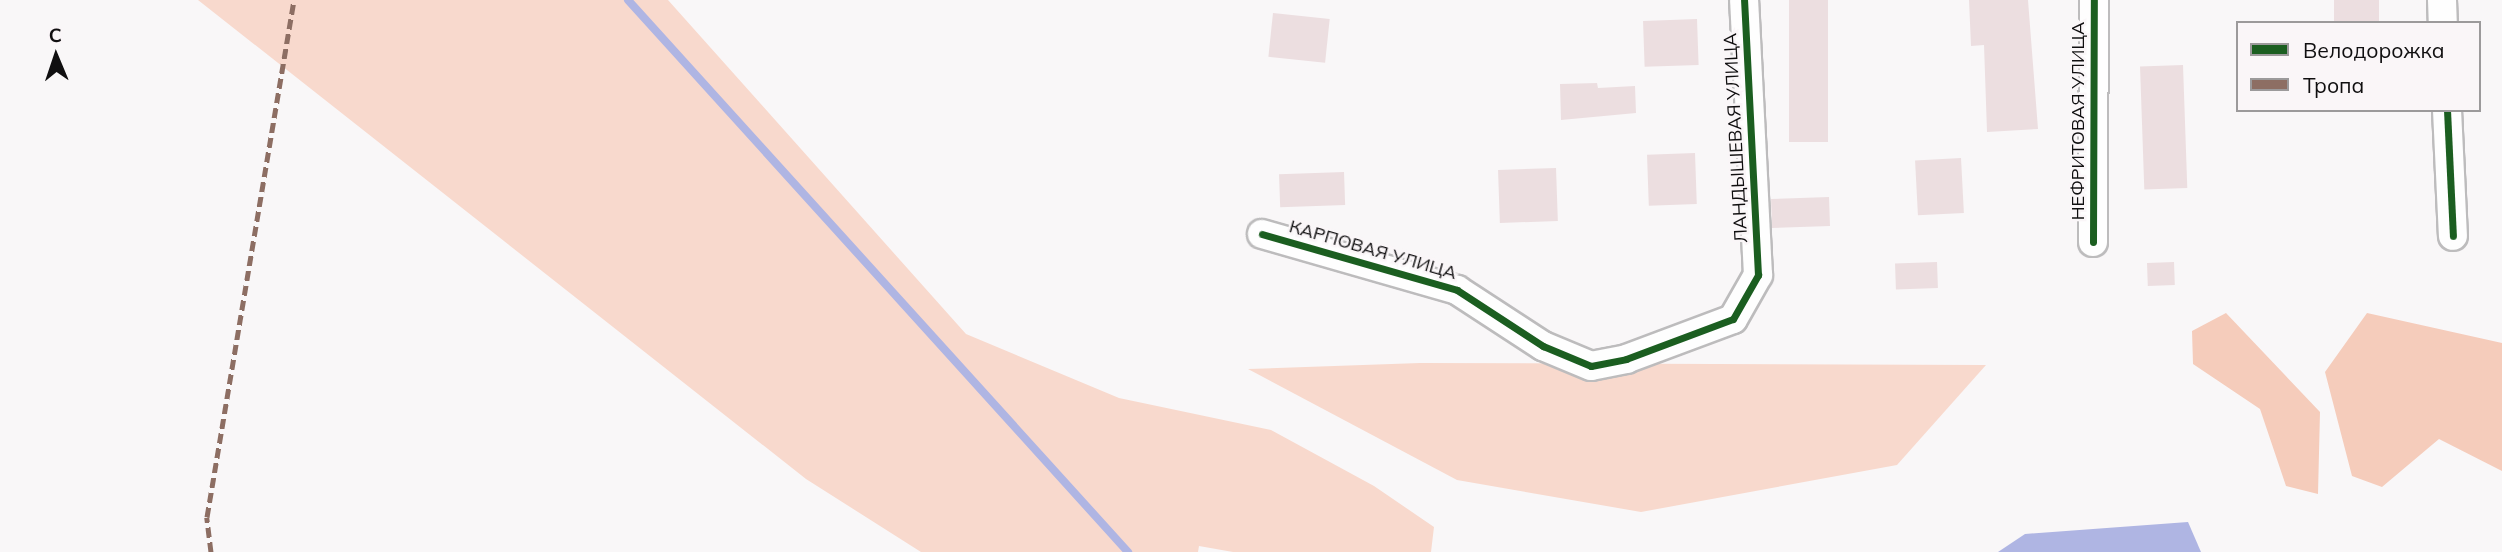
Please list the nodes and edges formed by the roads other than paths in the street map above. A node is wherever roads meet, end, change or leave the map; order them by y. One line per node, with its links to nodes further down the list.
1 (1744, 0): 9 (street, ЛАНДЫШЕВАЯ УЛИЦА)
2 (2094, 0): 8 (street, НЕФРИТОВАЯ УЛИЦА)
3 (2442, 0): 4 (street)
4 (2443, 21)
5 (2447, 112): 7 (street)
6 (1262, 234): 9 (street, КАРПОВАЯ УЛИЦА)
7 (2453, 236)
8 (2093, 242)
9 (1758, 275)

